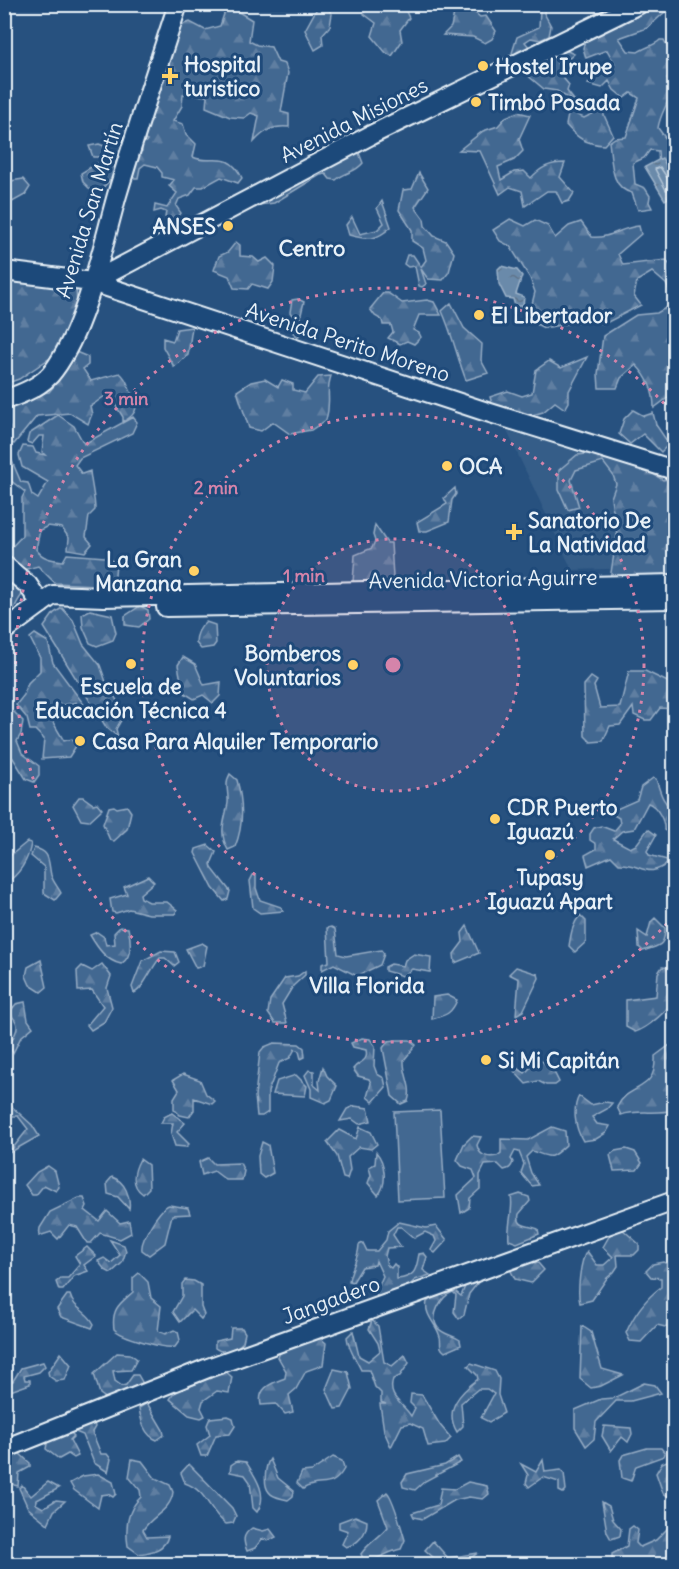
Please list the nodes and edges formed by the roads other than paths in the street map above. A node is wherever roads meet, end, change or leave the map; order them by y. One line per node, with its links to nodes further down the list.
1 (178, 4): 4 (main road, Avenida San Martín)
2 (639, 4): 4 (main road, Avenida Misiones)
3 (4, 271): 4 (main road, Avenida Perito Moreno)
4 (92, 282): 5 (main road, Avenida San Martín); 6 (main road, Avenida Perito Moreno)
5 (4, 400)
6 (675, 470)
7 (4, 565): 11 (main road)
8 (675, 584): 9 (main road, Avenida Victoria Aguirre)
9 (242, 592): 10 (main road, Avenida Victoria Aguirre); 11 (main road, Avenida Victoria Aguirre)
10 (675, 599)
11 (41, 604): 12 (main road, Avenida Victoria Aguirre)
12 (4, 631)
13 (675, 1201): 14 (main road, Jangadero)
14 (4, 1449)

